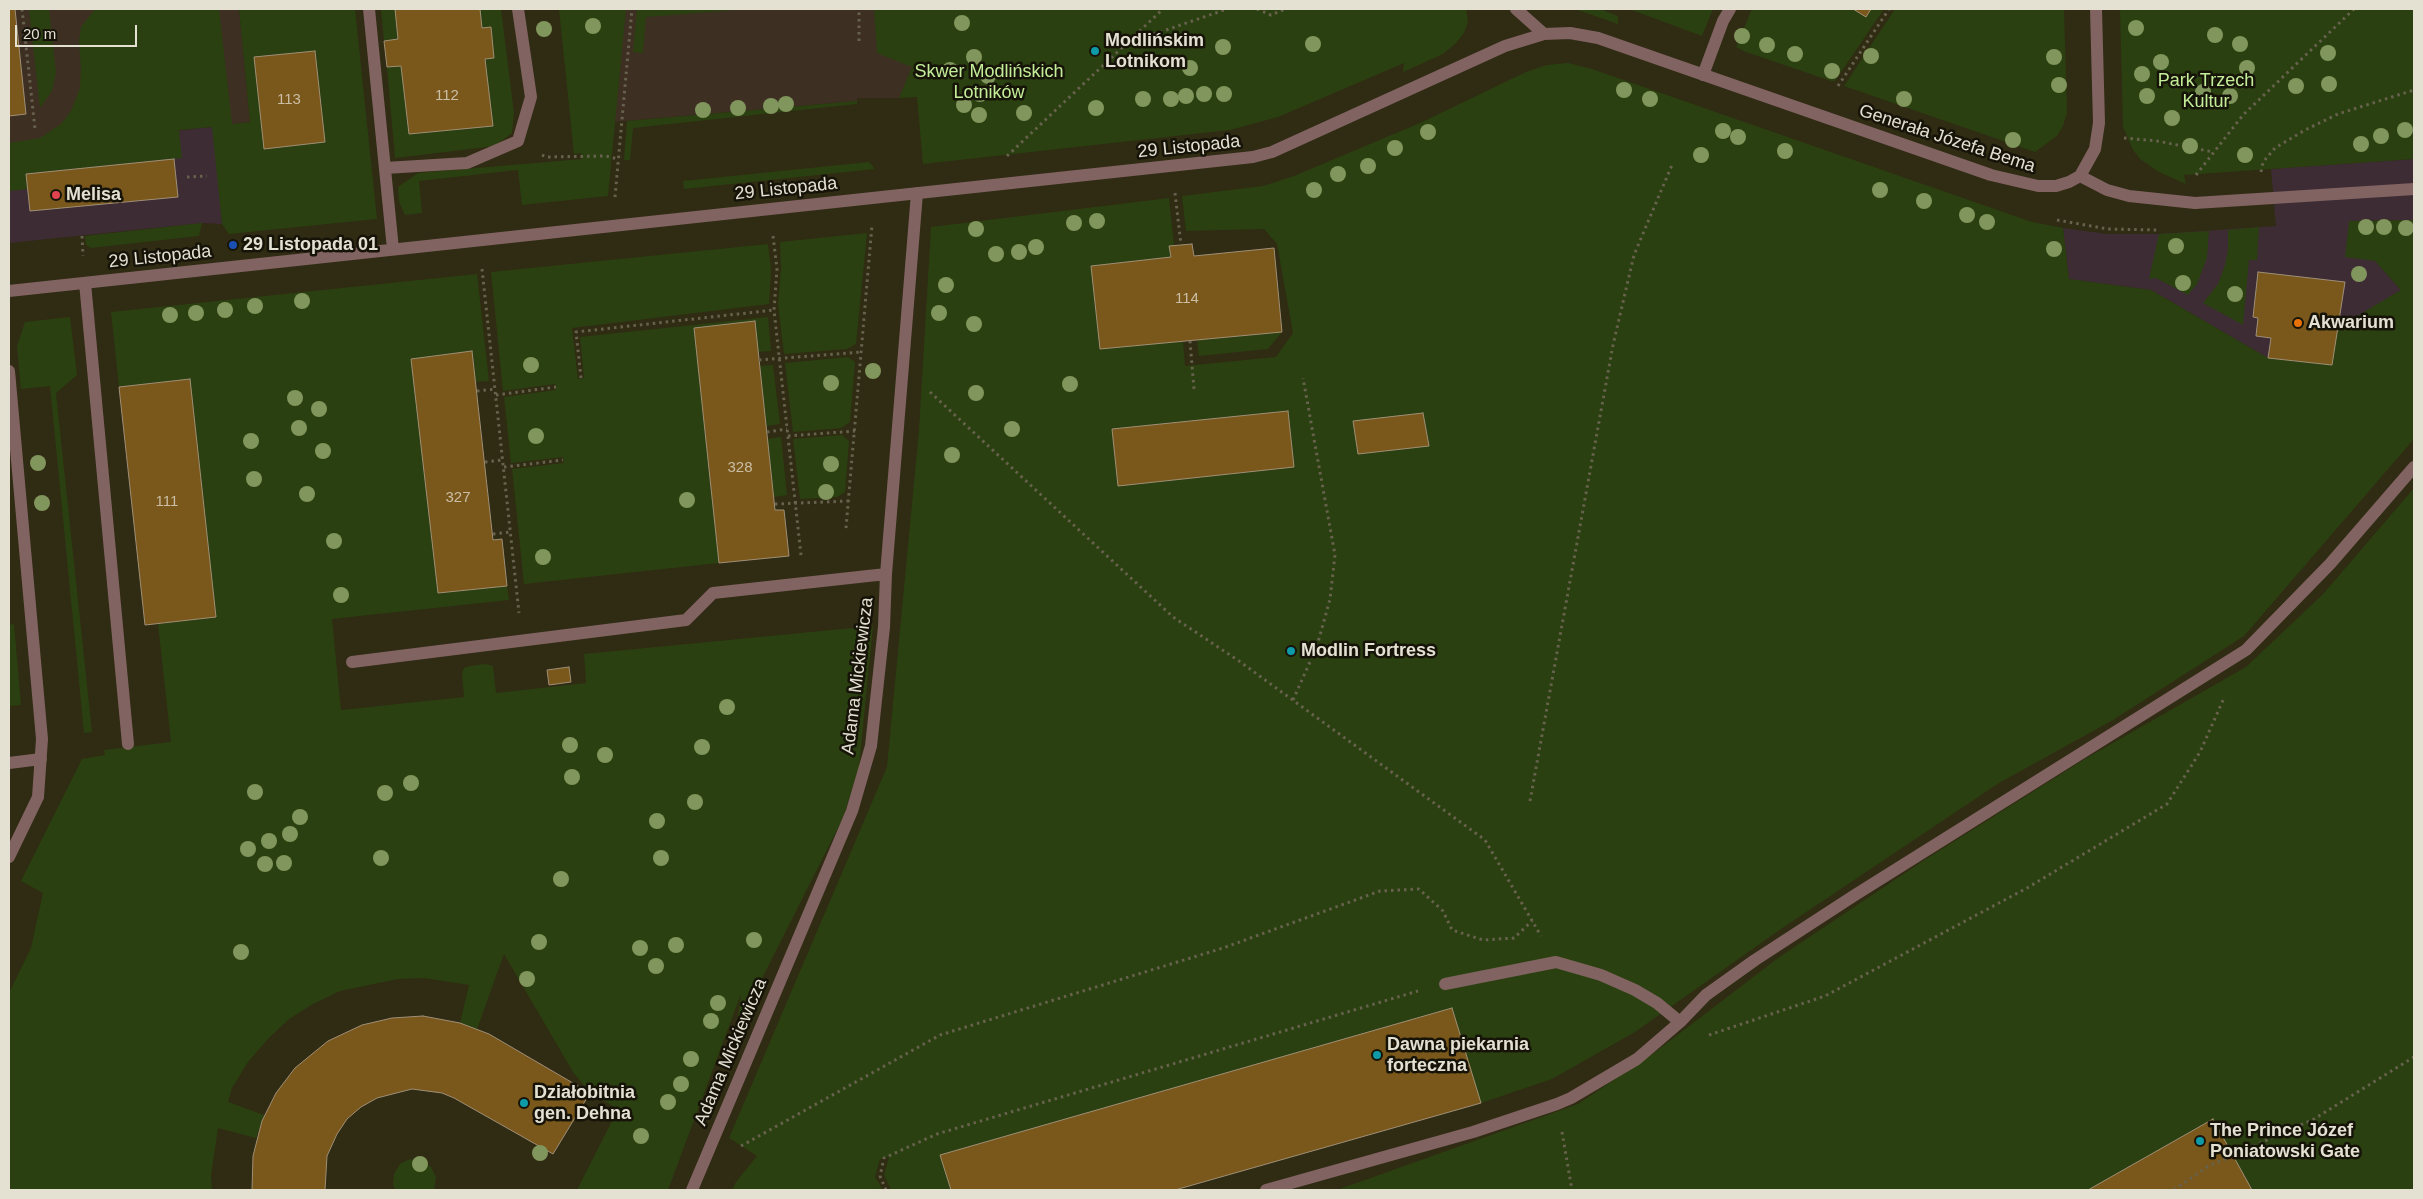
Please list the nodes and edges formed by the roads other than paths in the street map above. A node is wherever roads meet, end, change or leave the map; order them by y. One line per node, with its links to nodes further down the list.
1 (369, 9): 8 (street)
2 (518, 9): 8 (street)
3 (1518, 9): 6 (street)
4 (1730, 9): 7 (street)
5 (2096, 9): 9 (street)
6 (1544, 34): 7 (street, Generała Józefa Bema); 11 (street, 29 Listopada)
7 (1703, 75): 9 (street, Generała Józefa Bema)
8 (385, 168): 12 (street)
9 (2080, 176): 10 (street)
10 (2414, 189)
11 (917, 193): 12 (street, 29 Listopada); 17 (street, Adama Mickiewicza)
12 (393, 249): 13 (street, 29 Listopada)
13 (85, 283): 14 (street, 29 Listopada); 19 (street)
14 (9, 291)
15 (9, 371): 20 (street)
16 (2414, 467): 24 (street)
17 (886, 574): 18 (street); 25 (street, Adama Mickiewicza)
18 (352, 662)
19 (128, 744)
20 (41, 759): 21 (street); 22 (street)
21 (9, 763)
22 (9, 857)
23 (1445, 984): 24 (street)
24 (1680, 1022): 26 (street)
25 (692, 1190)
26 (1266, 1190)

